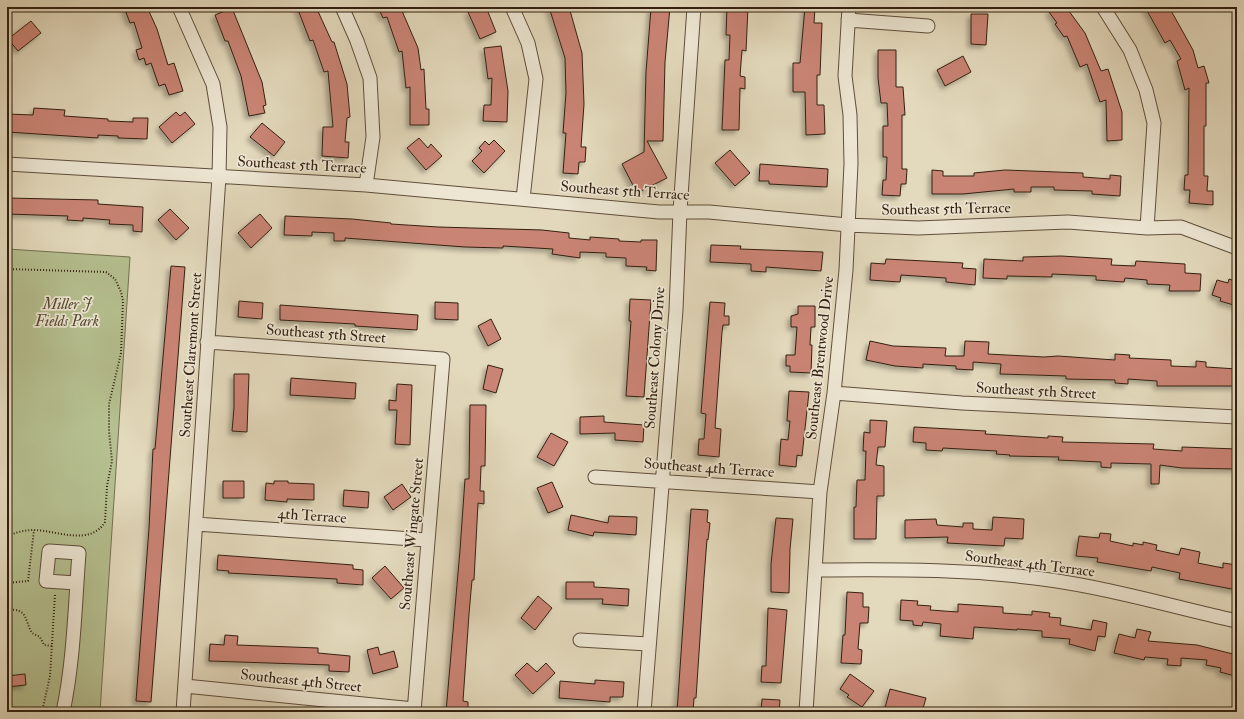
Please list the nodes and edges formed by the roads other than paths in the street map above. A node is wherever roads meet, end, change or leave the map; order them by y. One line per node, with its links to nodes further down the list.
1 (178, 7): 9 (street, Southeast Claremont Street)
2 (342, 7): 10 (street)
3 (512, 7): 11 (street)
4 (694, 7): 12 (street, Southeast Colony Drive)
5 (1103, 7): 14 (street)
6 (848, 13): 7 (street); 13 (street, Southeast Brentwood Drive)
7 (928, 26)
8 (7, 164): 9 (street, Southeast 5th Terrace)
9 (219, 177): 10 (street, Southeast 5th Terrace); 16 (street, Southeast Claremont Street)
10 (366, 185): 11 (street, Southeast 5th Terrace)
11 (524, 199): 12 (street, Southeast 5th Terrace)
12 (680, 212): 13 (street, Southeast 5th Terrace); 21 (street, Southeast Colony Drive)
13 (848, 225): 14 (street, Southeast 5th Terrace); 18 (street, Southeast Brentwood Drive)
14 (1147, 228): 15 (street, Southeast 5th Terrace)
15 (1237, 248)
16 (208, 342): 17 (street, Southeast 5th Street); 23 (street, Southeast Claremont Street)
17 (443, 358): 24 (street, Southeast Wingate Street)
18 (834, 392): 19 (street, Southeast 5th Street); 22 (street, Southeast Brentwood Drive)
19 (1237, 418)
20 (595, 477): 21 (street, Southeast 4th Terrace)
21 (661, 481): 22 (street, Southeast 4th Terrace); 29 (street, Southeast Colony Drive)
22 (820, 492): 25 (street, Southeast Brentwood Drive)
23 (196, 524): 24 (street, 4th Terrace); 30 (street, Southeast Claremont Street)
24 (427, 540): 31 (street, Southeast Wingate Street)
25 (816, 570): 27 (street, Southeast 4th Terrace); 35 (street, Southeast Brentwood Drive)
26 (76, 583): 32 (street)
27 (1237, 621)
28 (580, 640): 29 (street)
29 (648, 644): 34 (street, Southeast Colony Drive)
30 (185, 686): 31 (street, Southeast 4th Street); 33 (street, Southeast Claremont Street)
31 (414, 710)
32 (63, 712)
33 (183, 712)
34 (644, 712)
35 (806, 712)

